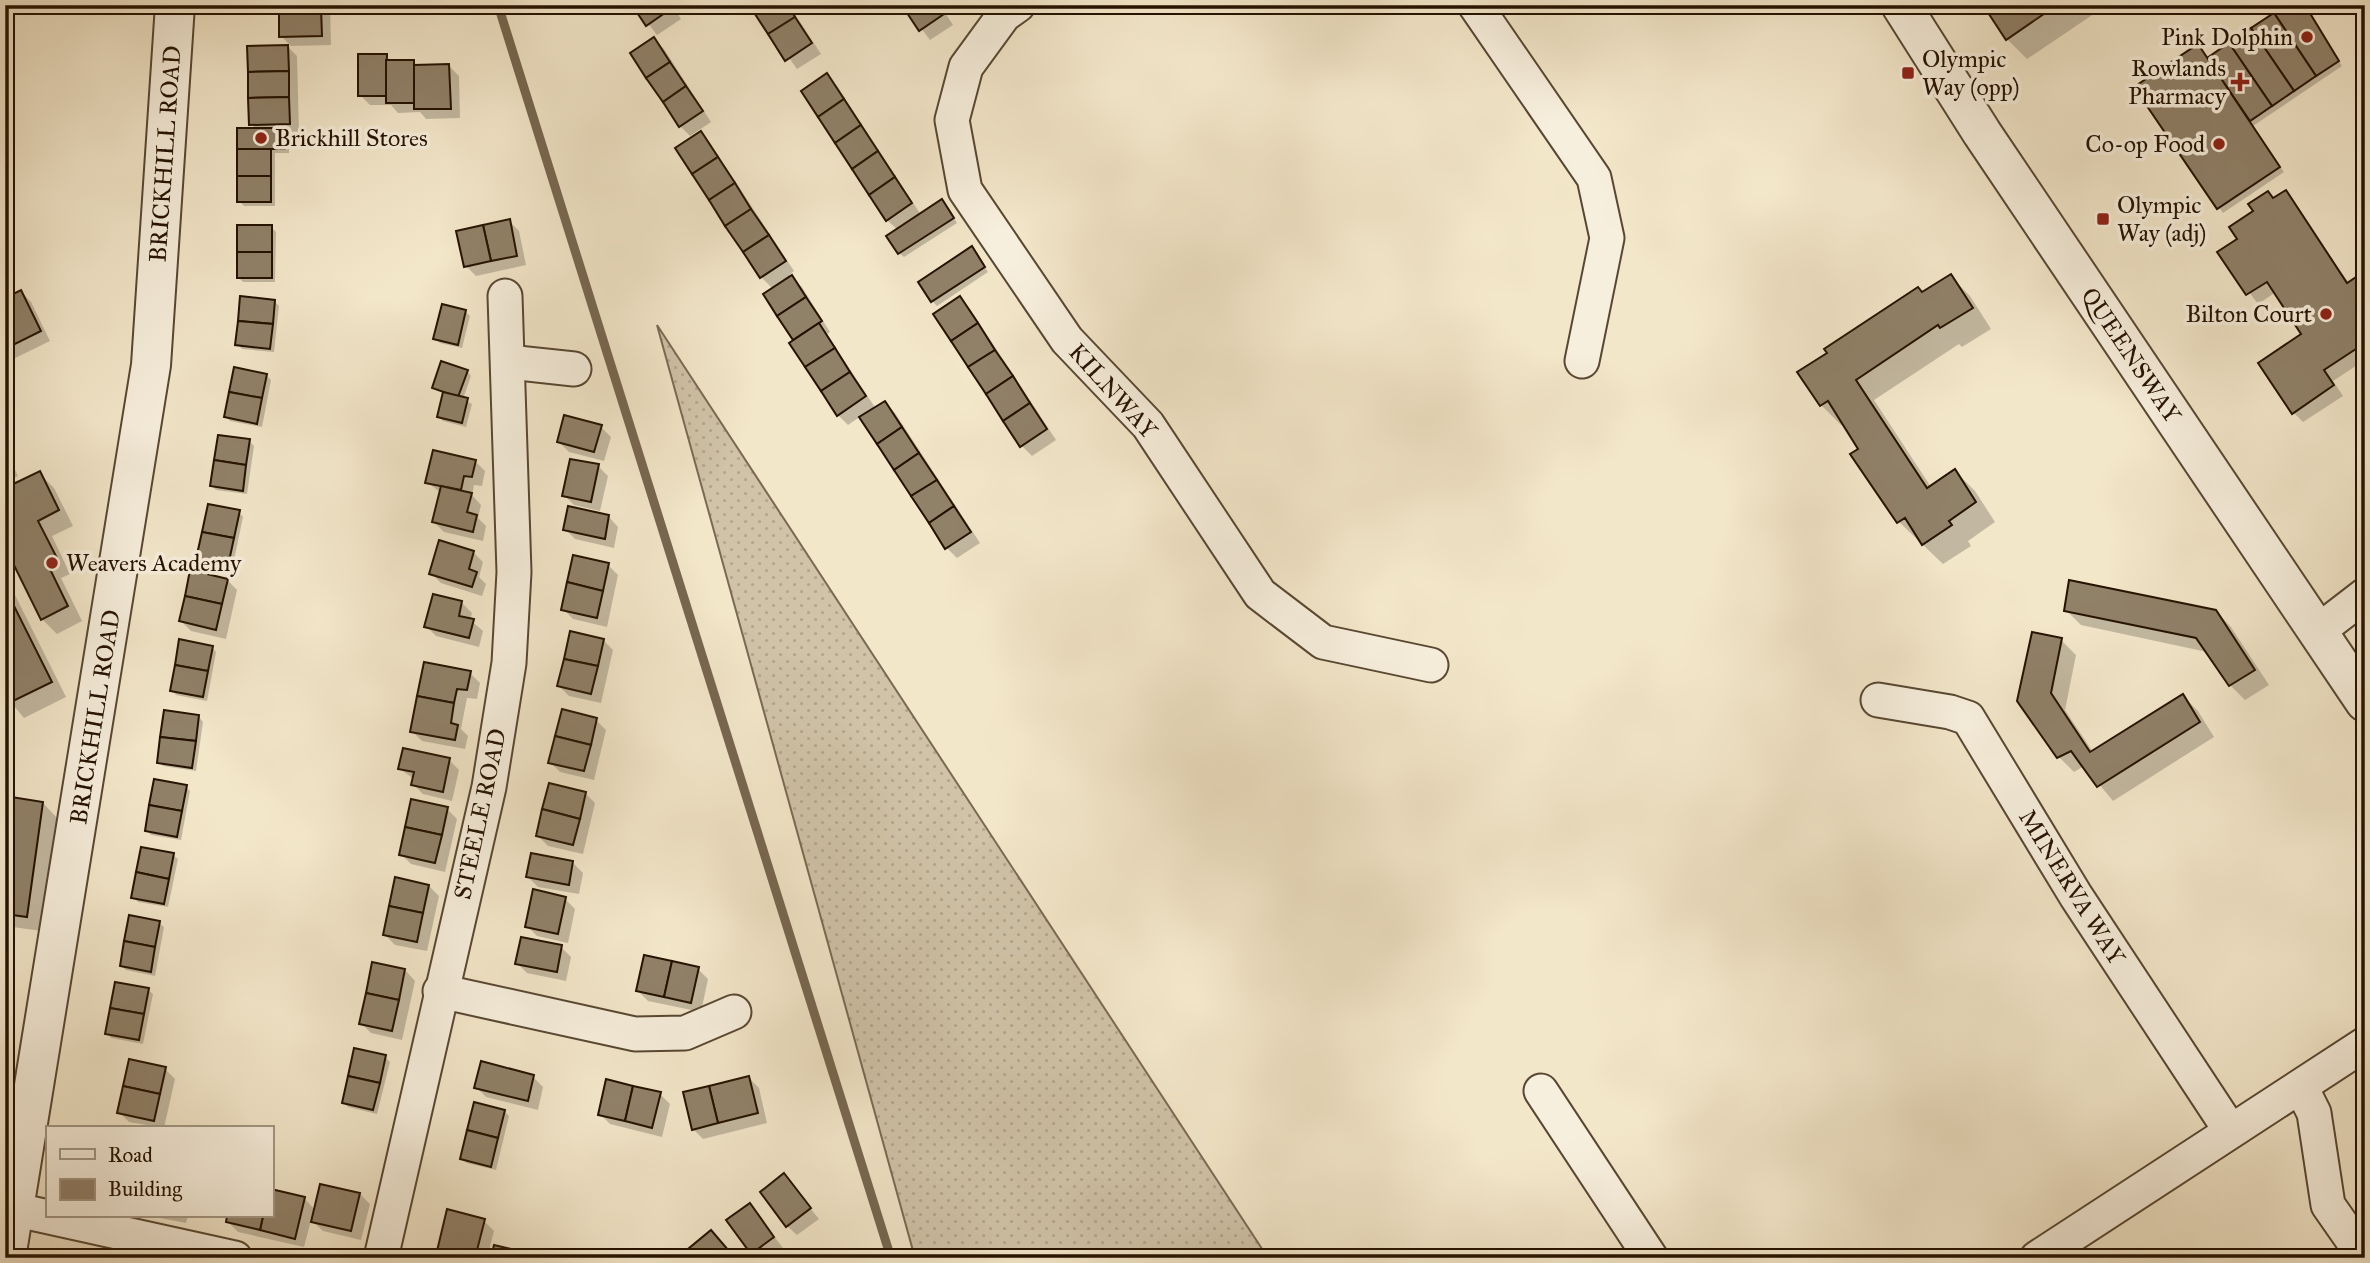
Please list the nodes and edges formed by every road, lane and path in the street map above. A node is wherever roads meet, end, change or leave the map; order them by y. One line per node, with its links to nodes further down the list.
1 (175, 5): 20 (street, BRICKHILL ROAD)
2 (1475, 5): 6 (street)
3 (1901, 5): 10 (street, QUEENSWAY)
4 (1007, 8): 11 (street, KILNWAY)
5 (505, 296): 7 (street, STEELE ROAD)
6 (1582, 361)
7 (508, 362): 8 (street); 14 (street, STEELE ROAD)
8 (573, 369)
9 (2365, 595): 10 (street)
10 (2317, 632): 13 (street, QUEENSWAY)
11 (1431, 665)
12 (1878, 700): 19 (street, MINERVA WAY)
13 (2365, 702)
14 (440, 991): 15 (street); 25 (street, STEELE ROAD)
15 (734, 1012)
16 (2365, 1044): 17 (street)
17 (2301, 1087): 19 (street); 28 (street)
18 (1541, 1091): 26 (street)
19 (2230, 1130): 27 (street)
20 (16, 1210): 21 (street); 23 (street, BRICKHILL ROAD)
21 (46, 1217)
22 (52, 1218): 24 (street)
23 (6, 1258)
24 (235, 1258)
25 (381, 1258)
26 (1651, 1258)
27 (2038, 1258)
28 (2365, 1258)

